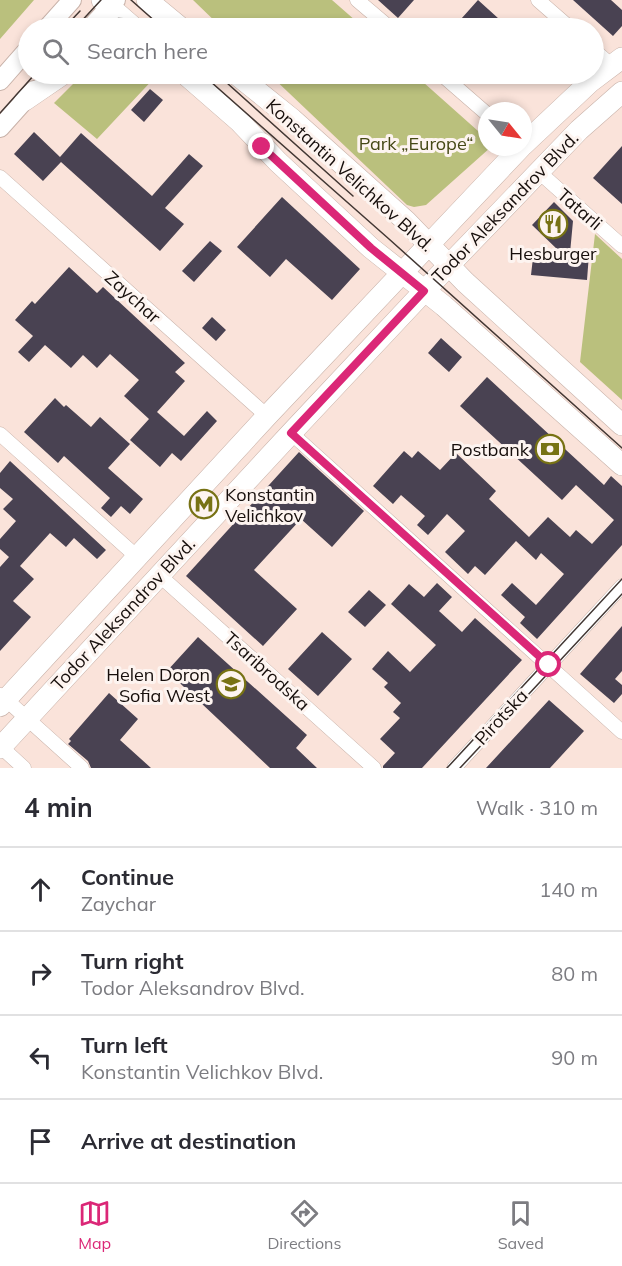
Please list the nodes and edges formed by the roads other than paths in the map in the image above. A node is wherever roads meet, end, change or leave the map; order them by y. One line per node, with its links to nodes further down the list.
1 (72, 0): 6 (main road)
2 (147, 0): 9 (main road)
3 (357, 0): 10 (street)
4 (538, 0): 11 (street)
5 (109, 2): 7 (main road); 8 (main road)
6 (56, 18)
7 (97, 18)
8 (124, 18)
9 (169, 18)
10 (378, 18)
11 (559, 18)
12 (18, 60): 15 (main road)
13 (617, 62): 14 (main road, Todor Aleksandrov Blvd.)
14 (604, 72)
15 (0, 81)
16 (40, 84): 23 (main road)
17 (48, 84): 23 (main road)
18 (197, 84): 33 (main road, Konstantin Velichkov Blvd.)
19 (248, 84): 30 (main road, Konstantin Velichkov Blvd.)
20 (452, 84): 24 (street)
21 (589, 84): 26 (main road, Todor Aleksandrov Blvd.)
22 (622, 92): 28 (main road, Todor Aleksandrov Blvd.)
23 (25, 100): 25 (main road)
24 (478, 106)
25 (0, 128)
26 (532, 136)
27 (512, 156): 30 (main road, Todor Aleksandrov Blvd.)
28 (538, 172): 31 (street, Tatarli); 32 (main road, Todor Aleksandrov Blvd.)
29 (0, 177): 35 (street, Zaychar)
30 (428, 244): 32 (main road, Konstantin Velichkov Blvd.); 33 (main road, Todor Aleksandrov Blvd.)
31 (622, 246)
32 (449, 266): 34 (main road, Todor Aleksandrov Blvd.); 36 (main road, Konstantin Velichkov Blvd.)
33 (401, 272): 34 (main road, Konstantin Velichkov Blvd.); 35 (main road, Todor Aleksandrov Blvd.)
34 (424, 291): 37 (main road, Todor Aleksandrov Blvd.); 39 (main road, Konstantin Velichkov Blvd.)
35 (267, 416): 40 (main road, Todor Aleksandrov Blvd.)
36 (622, 425)
37 (291, 433): 41 (main road, Todor Aleksandrov Blvd.); 43 (street)
38 (0, 434): 40 (street)
39 (622, 465)
40 (136, 556): 44 (main road, Todor Aleksandrov Blvd.)
41 (159, 574): 45 (main road, Todor Aleksandrov Blvd.); 50 (street, Tsaribrodska)
42 (622, 586): 43 (street, Pirotska)
43 (549, 665): 46 (street); 51 (street, Pirotska)
44 (2, 700): 45 (street)
45 (27, 718): 47 (main road, Todor Aleksandrov Blvd.); 49 (street)
46 (622, 732)
47 (0, 747): 48 (street)
48 (24, 768)
49 (82, 768)
50 (374, 768)
51 (454, 768)

